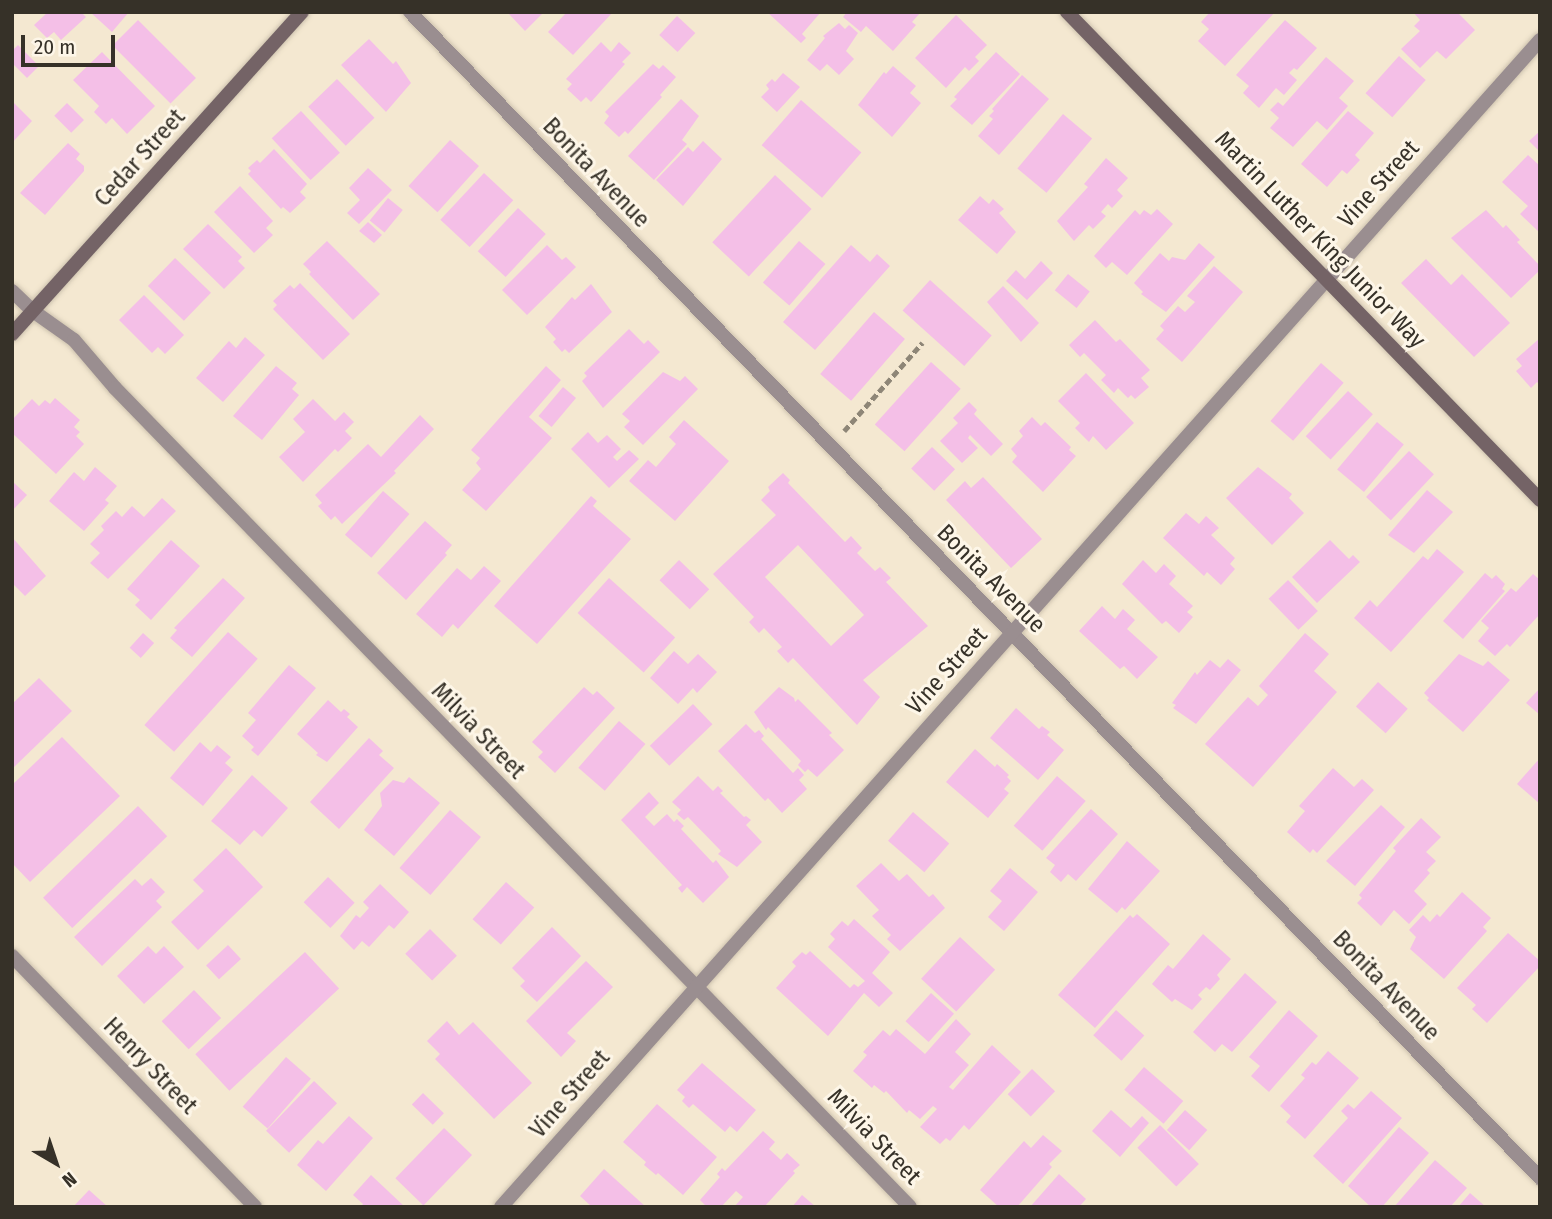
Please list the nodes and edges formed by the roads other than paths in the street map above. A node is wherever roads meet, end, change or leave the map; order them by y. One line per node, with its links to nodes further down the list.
1 (302, 12): 7 (street, Cedar Street)
2 (410, 12): 10 (street, Bonita Avenue)
3 (1066, 12): 5 (street, Martin Luther King Junior Way)
4 (1540, 40): 5 (street, Vine Street)
5 (1325, 279): 9 (street, Martin Luther King Junior Way); 10 (street, Vine Street)
6 (12, 291): 7 (street, Milvia Street)
7 (33, 311): 8 (street, Cedar Street); 12 (street, Milvia Street)
8 (12, 334)
9 (1540, 500)
10 (1012, 632): 12 (street, Vine Street); 13 (street, Bonita Avenue)
11 (12, 956): 14 (street, Henry Street)
12 (694, 986): 15 (street, Vine Street); 16 (street, Milvia Street)
13 (1540, 1178)
14 (255, 1207)
15 (501, 1207)
16 (910, 1207)

